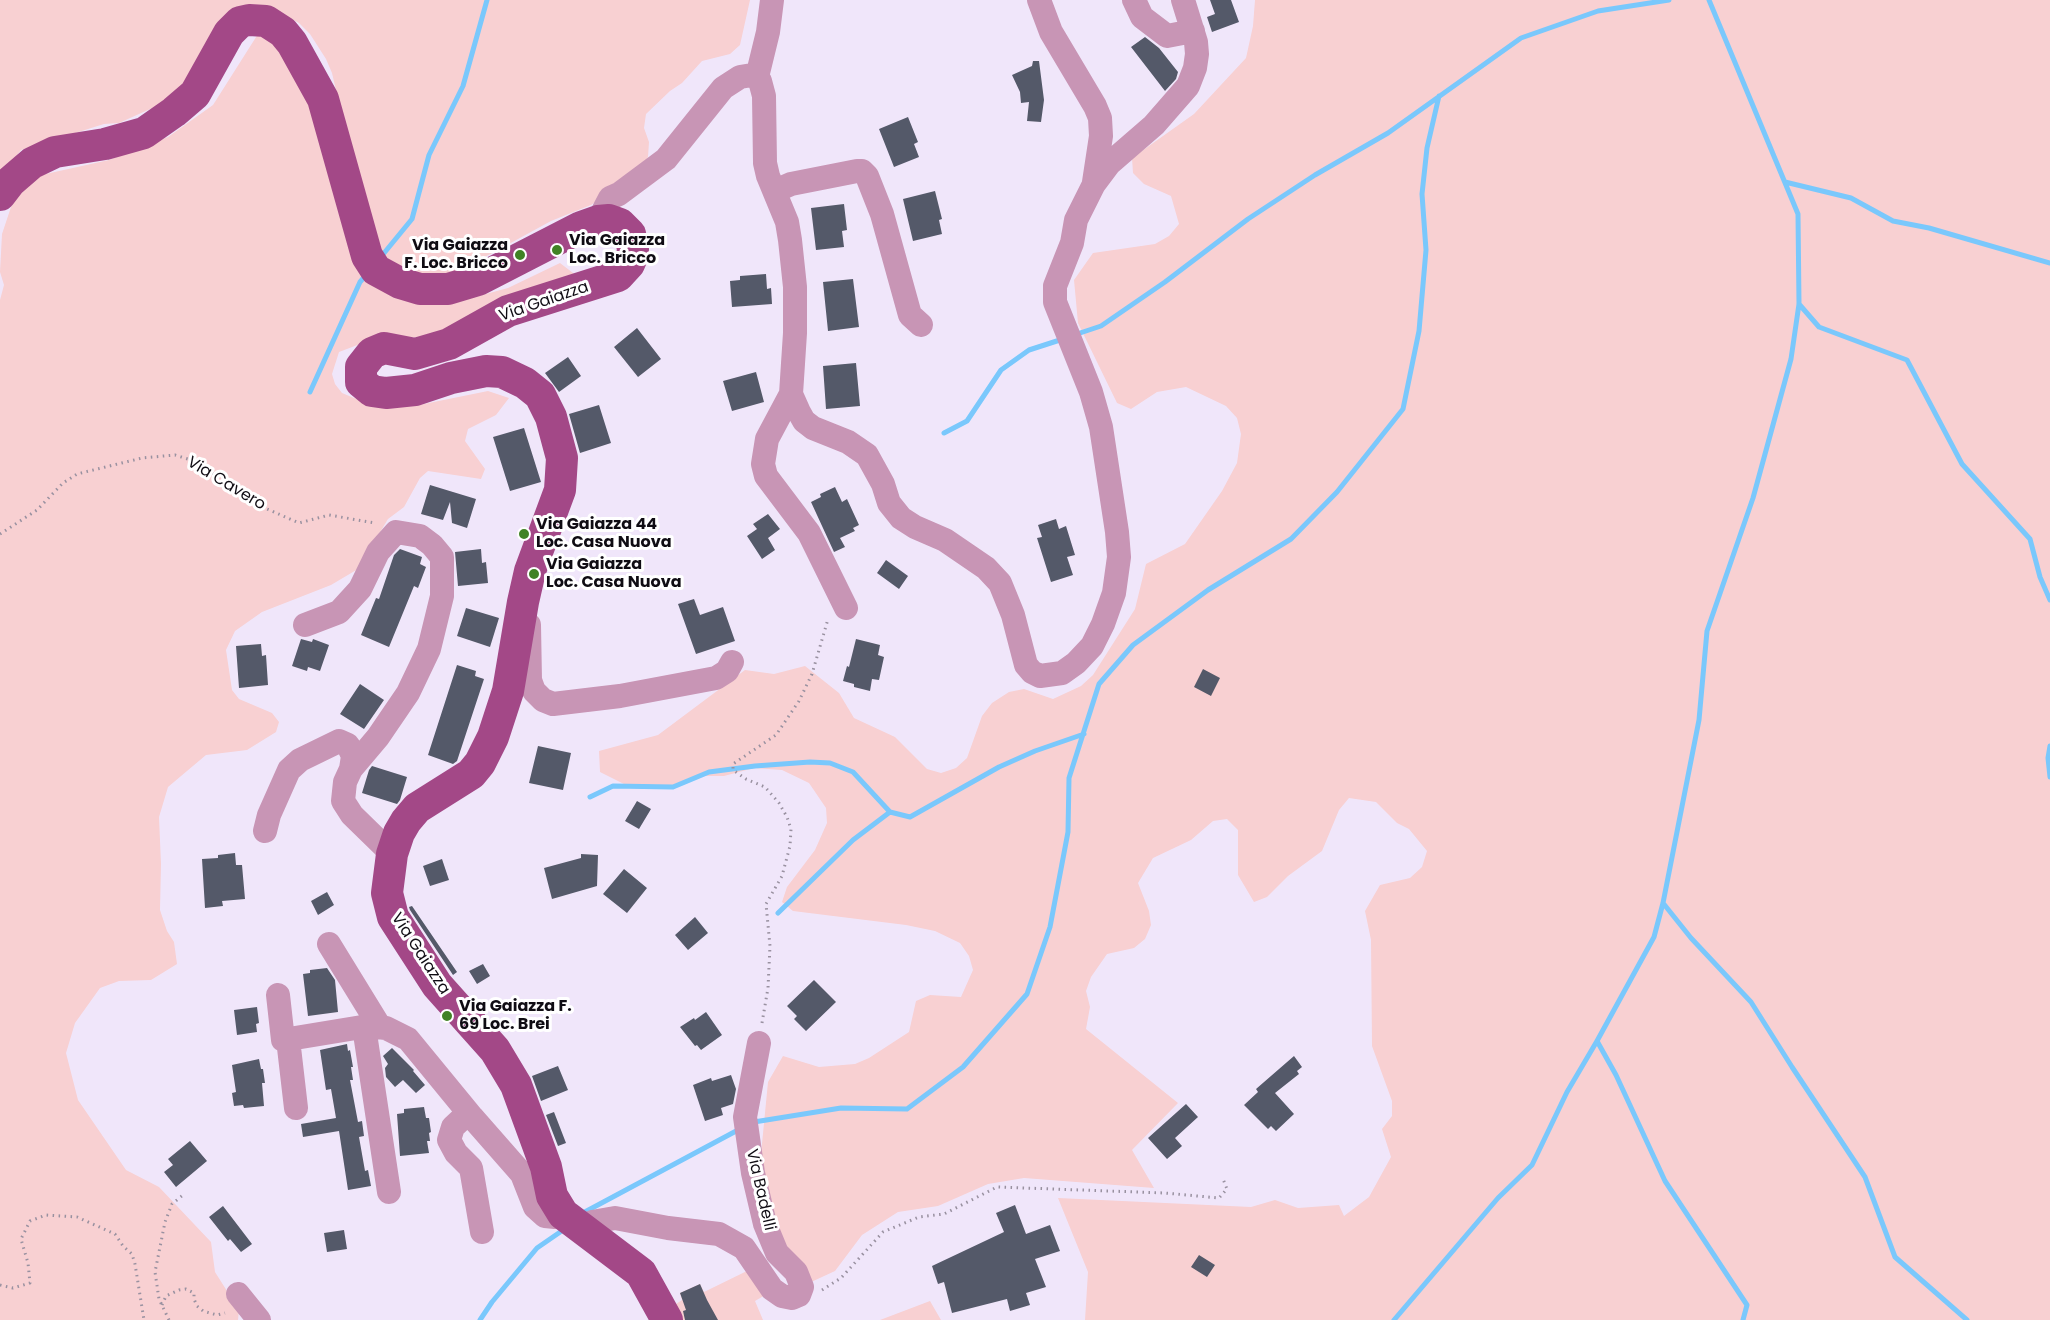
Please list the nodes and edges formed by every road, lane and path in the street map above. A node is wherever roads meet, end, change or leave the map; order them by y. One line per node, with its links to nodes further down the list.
1 (772, 0): 7 (street)
2 (1039, 0): 8 (street)
3 (1134, 0): 5 (street)
4 (1183, 0): 5 (street); 6 (street)
5 (1155, 28): 6 (street)
6 (1193, 31): 8 (street)
7 (757, 77): 9 (street); 11 (street)
8 (1094, 184): 13 (street)
9 (775, 191): 12 (street); 13 (street)
10 (0, 195): 11 (main road)
11 (598, 221): 16 (main road, Via Gaiazza)
12 (921, 325)
13 (791, 394): 17 (street)
14 (396, 532): 15 (path, Via Cavero); 18 (street); 20 (street)
15 (0, 534)
16 (523, 602): 19 (street, Via Gaiazza); 22 (main road, Via Gaiazza)
17 (837, 612): 27 (path)
18 (306, 625)
19 (732, 662)
20 (351, 769): 21 (street); 22 (street)
21 (265, 831)
22 (392, 854): 33 (main road, Via Gaiazza)
23 (330, 944): 25 (street)
24 (278, 995): 26 (street)
25 (372, 1027): 26 (street); 29 (street, Via Gaiazza); 31 (street)
26 (288, 1039): 28 (street)
27 (759, 1043): 36 (street, Via Badelli)
28 (296, 1108)
29 (468, 1113): 33 (street, Via Gaiazza); 34 (street)
30 (1223, 1179): 36 (path)
31 (389, 1192)
32 (183, 1195): 37 (path)
33 (573, 1222): 36 (street, Via Badelli); 42 (main road, Via Gaiazza)
34 (482, 1232)
35 (0, 1285): 39 (path)
36 (799, 1295)
37 (162, 1305): 38 (path); 40 (path)
38 (252, 1309): 41 (street)
39 (144, 1320)
40 (169, 1320)
41 (267, 1320)
42 (668, 1320)

